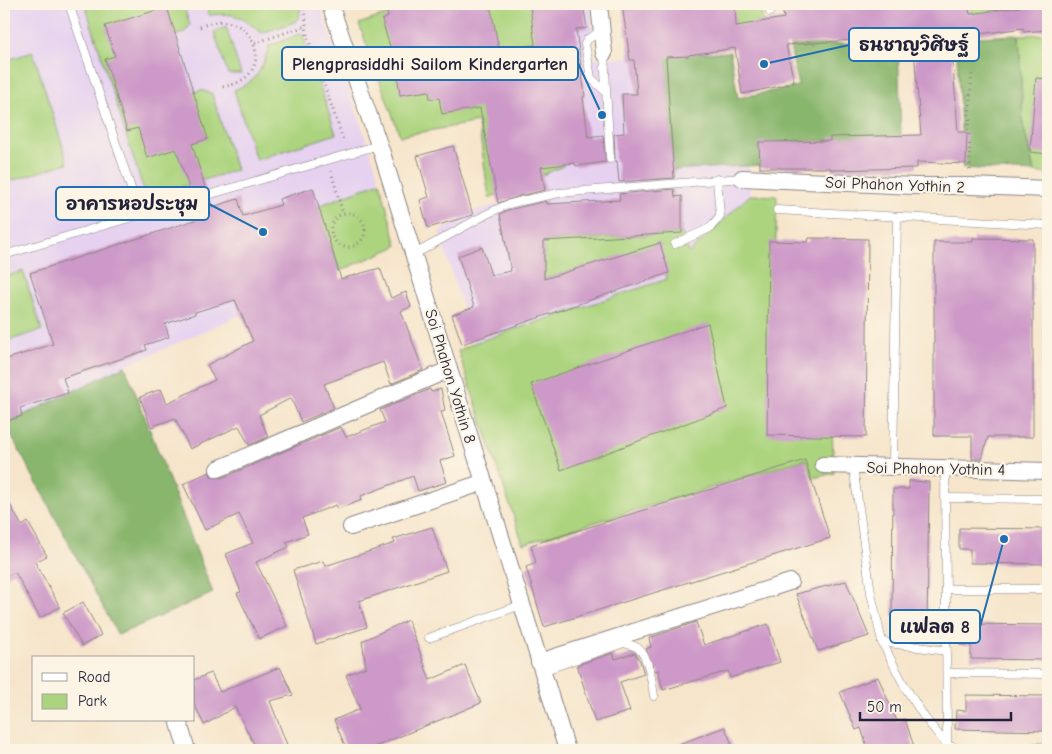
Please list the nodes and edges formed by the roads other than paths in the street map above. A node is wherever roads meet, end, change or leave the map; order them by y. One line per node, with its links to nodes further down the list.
1 (69, 4): 17 (lane)
2 (332, 4): 9 (street, Soi Phahon Yothin 8)
3 (598, 4): 6 (street)
4 (769, 4): 5 (lane)
5 (770, 12)
6 (601, 31): 7 (street); 8 (lane)
7 (604, 53): 8 (lane)
8 (606, 92): 10 (lane)
9 (379, 146): 14 (lane); 22 (street, Soi Phahon Yothin 8)
10 (610, 159)
11 (742, 178): 12 (lane); 13 (street, Soi Phahon Yothin 2)
12 (717, 179): 20 (lane); 22 (lane)
13 (1048, 189)
14 (208, 195)
15 (193, 199): 17 (lane)
16 (777, 210): 18 (lane)
17 (140, 215): 21 (lane)
18 (897, 217): 19 (lane); 26 (lane)
19 (1048, 225)
20 (675, 244)
21 (4, 254)
22 (413, 255): 23 (street, Soi Phahon Yothin 8)
23 (448, 370): 28 (street); 30 (street, Soi Phahon Yothin 8)
24 (824, 465): 25 (street, Soi Phahon Yothin 4)
25 (853, 466): 26 (street, Soi Phahon Yothin 4); 39 (lane)
26 (893, 466): 27 (street, Soi Phahon Yothin 4)
27 (945, 468): 29 (street, Soi Phahon Yothin 4); 31 (lane)
28 (218, 469)
29 (1048, 471)
30 (484, 482): 33 (street); 37 (street, Soi Phahon Yothin 8)
31 (945, 498): 32 (lane); 35 (lane)
32 (1048, 498)
33 (351, 527)
34 (790, 582): 41 (street)
35 (946, 589): 36 (lane); 40 (lane)
36 (1048, 589)
37 (521, 605): 38 (lane); 41 (street, Soi Phahon Yothin 8)
38 (429, 638)
39 (882, 642): 40 (lane); 46 (lane)
40 (947, 651): 42 (lane)
41 (541, 666): 44 (lane); 49 (street, Soi Phahon Yothin 8)
42 (947, 673): 43 (lane); 46 (lane)
43 (1048, 674)
44 (654, 696)
45 (179, 722): 48 (street)
46 (946, 745): 50 (lane)
47 (1048, 746): 51 (lane)
48 (187, 750)
49 (567, 750)
50 (961, 750)
51 (1003, 750)

